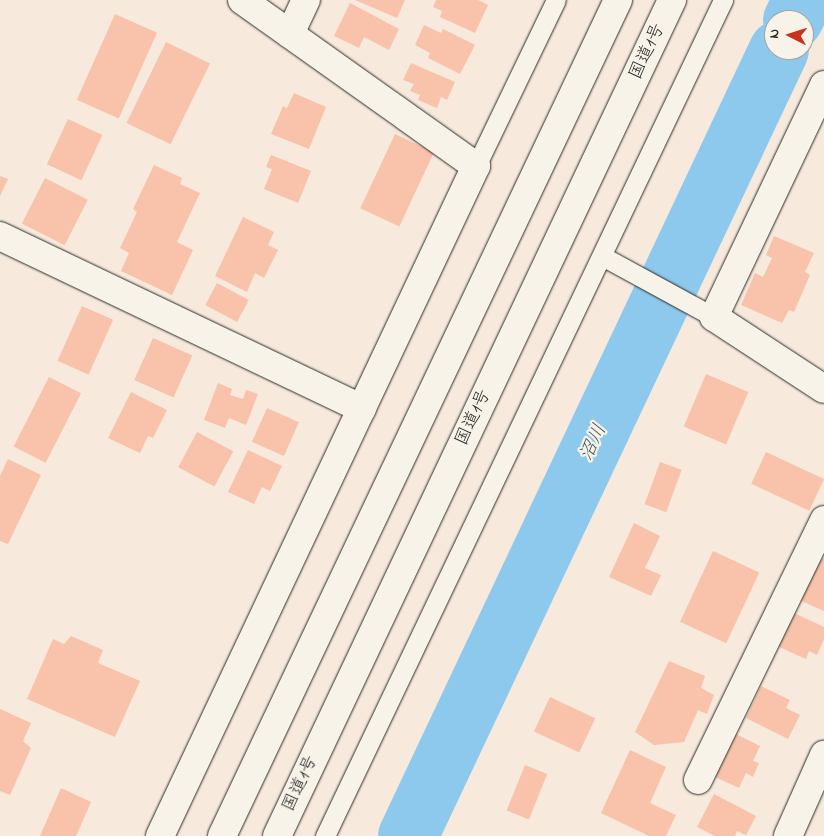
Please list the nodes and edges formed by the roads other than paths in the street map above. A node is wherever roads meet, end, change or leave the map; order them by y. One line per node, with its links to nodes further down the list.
1 (242, 0): 7 (main road)
2 (306, 0): 7 (main road)
3 (556, 0): 9 (lane)
4 (618, 0): 19 (main road)
5 (672, 0): 20 (main road, 国道1号)
6 (721, 1): 11 (lane)
7 (290, 34): 9 (main road)
8 (824, 85): 12 (main road)
9 (476, 166): 14 (main road)
10 (0, 236): 14 (main road)
11 (602, 256): 12 (lane); 21 (lane)
12 (714, 317): 13 (main road)
13 (824, 389)
14 (362, 409): 18 (main road)
15 (824, 520): 17 (main road)
16 (824, 755): 22 (main road)
17 (698, 780)
18 (160, 836)
19 (222, 836)
20 (277, 836)
21 (325, 836)
22 (788, 836)

